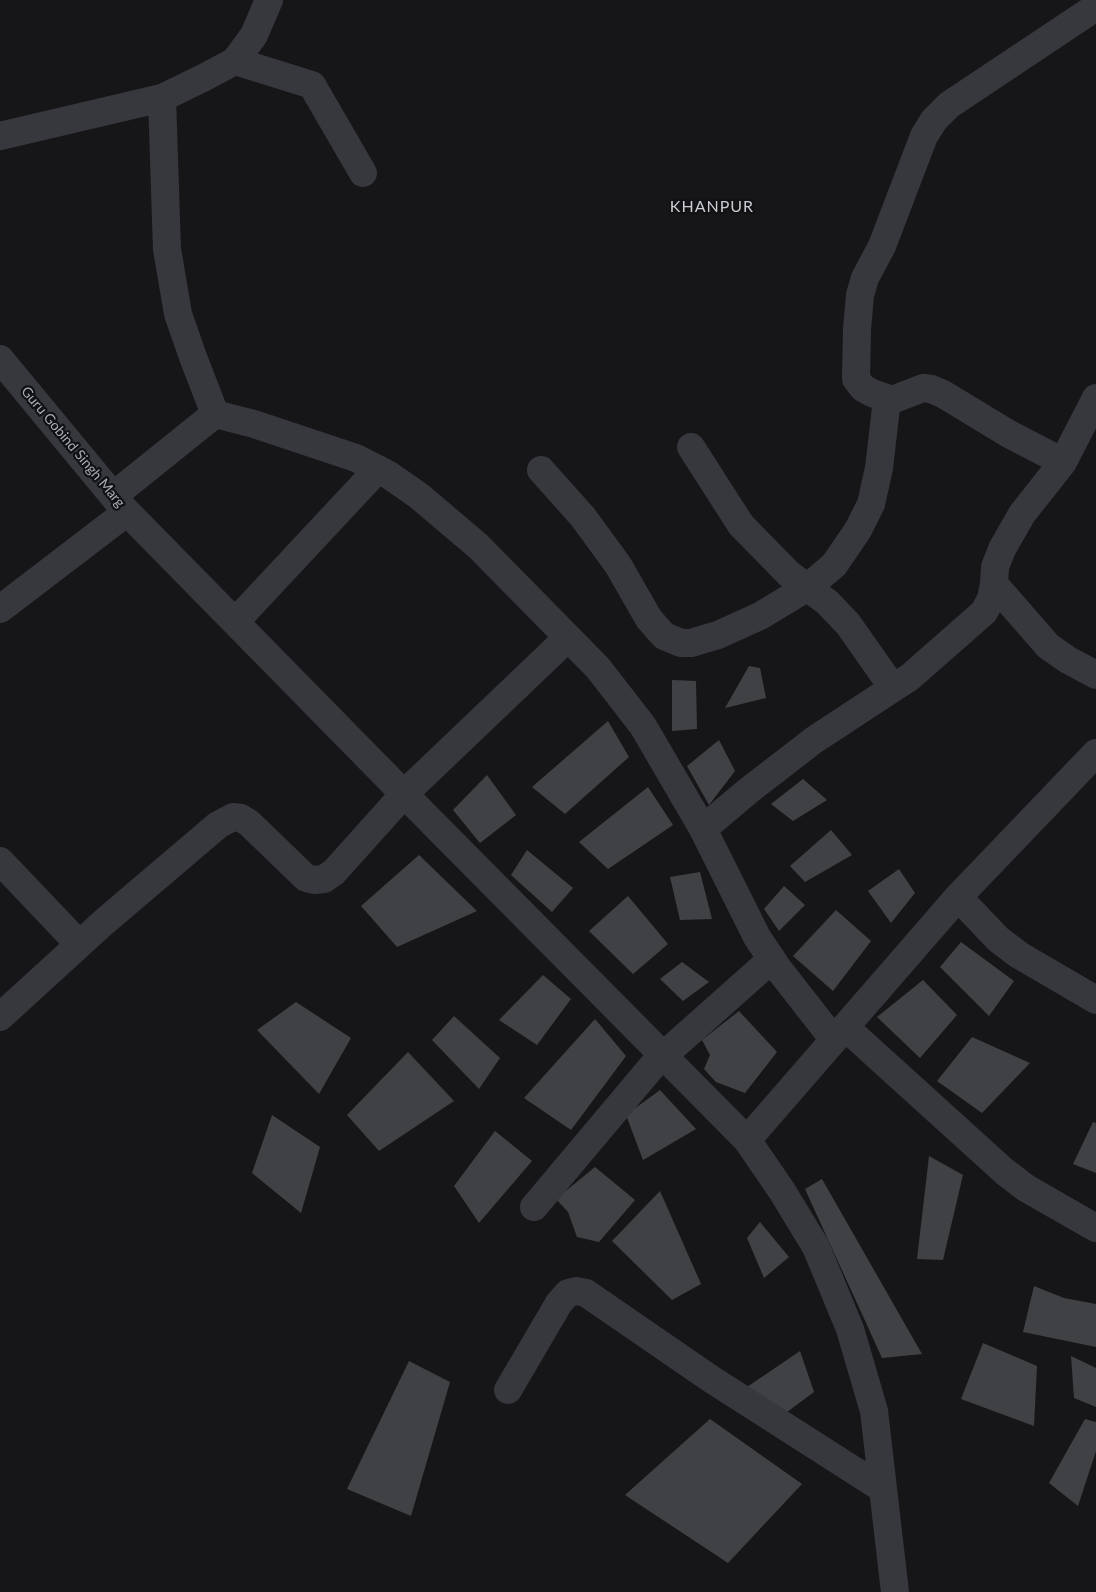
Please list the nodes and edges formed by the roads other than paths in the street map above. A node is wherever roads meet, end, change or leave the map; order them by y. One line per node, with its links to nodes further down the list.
1 (269, 0): 3 (street)
2 (1096, 7): 9 (street)
3 (235, 61): 4 (street); 6 (street)
4 (162, 98): 5 (street); 10 (street)
5 (0, 136)
6 (362, 173)
7 (0, 359): 16 (street, Guru Gobind Singh Marg)
8 (1096, 398): 11 (street)
9 (888, 400): 13 (street); 18 (street)
10 (215, 414): 14 (street); 16 (street)
11 (1089, 428): 13 (street)
12 (691, 447): 18 (street)
13 (1063, 462): 17 (street)
14 (378, 469): 20 (street); 26 (street)
15 (541, 470): 18 (street)
16 (120, 504): 19 (street); 20 (street, Guru Gobind Singh Marg)
17 (994, 584): 22 (street); 23 (street)
18 (808, 587): 23 (street)
19 (0, 609)
20 (235, 622): 25 (street, Guru Gobind Singh Marg)
21 (558, 647): 25 (street)
22 (1096, 676)
23 (893, 688): 26 (street)
24 (1096, 752): 28 (street)
25 (404, 794): 29 (street); 34 (street, Guru Gobind Singh Marg)
26 (703, 829): 30 (street)
27 (0, 861): 29 (street)
28 (958, 897): 31 (street); 33 (street)
29 (79, 944): 32 (street)
30 (772, 959): 33 (street); 34 (street)
31 (1096, 1000)
32 (0, 1017)
33 (839, 1034): 35 (street); 37 (street)
34 (663, 1056): 35 (street, Guru Gobind Singh Marg); 36 (street)
35 (747, 1140): 39 (street, Guru Gobind Singh Marg)
36 (534, 1207)
37 (1096, 1228)
38 (508, 1390): 39 (street)
39 (883, 1490): 40 (street, Guru Gobind Singh Marg)
40 (895, 1592)

